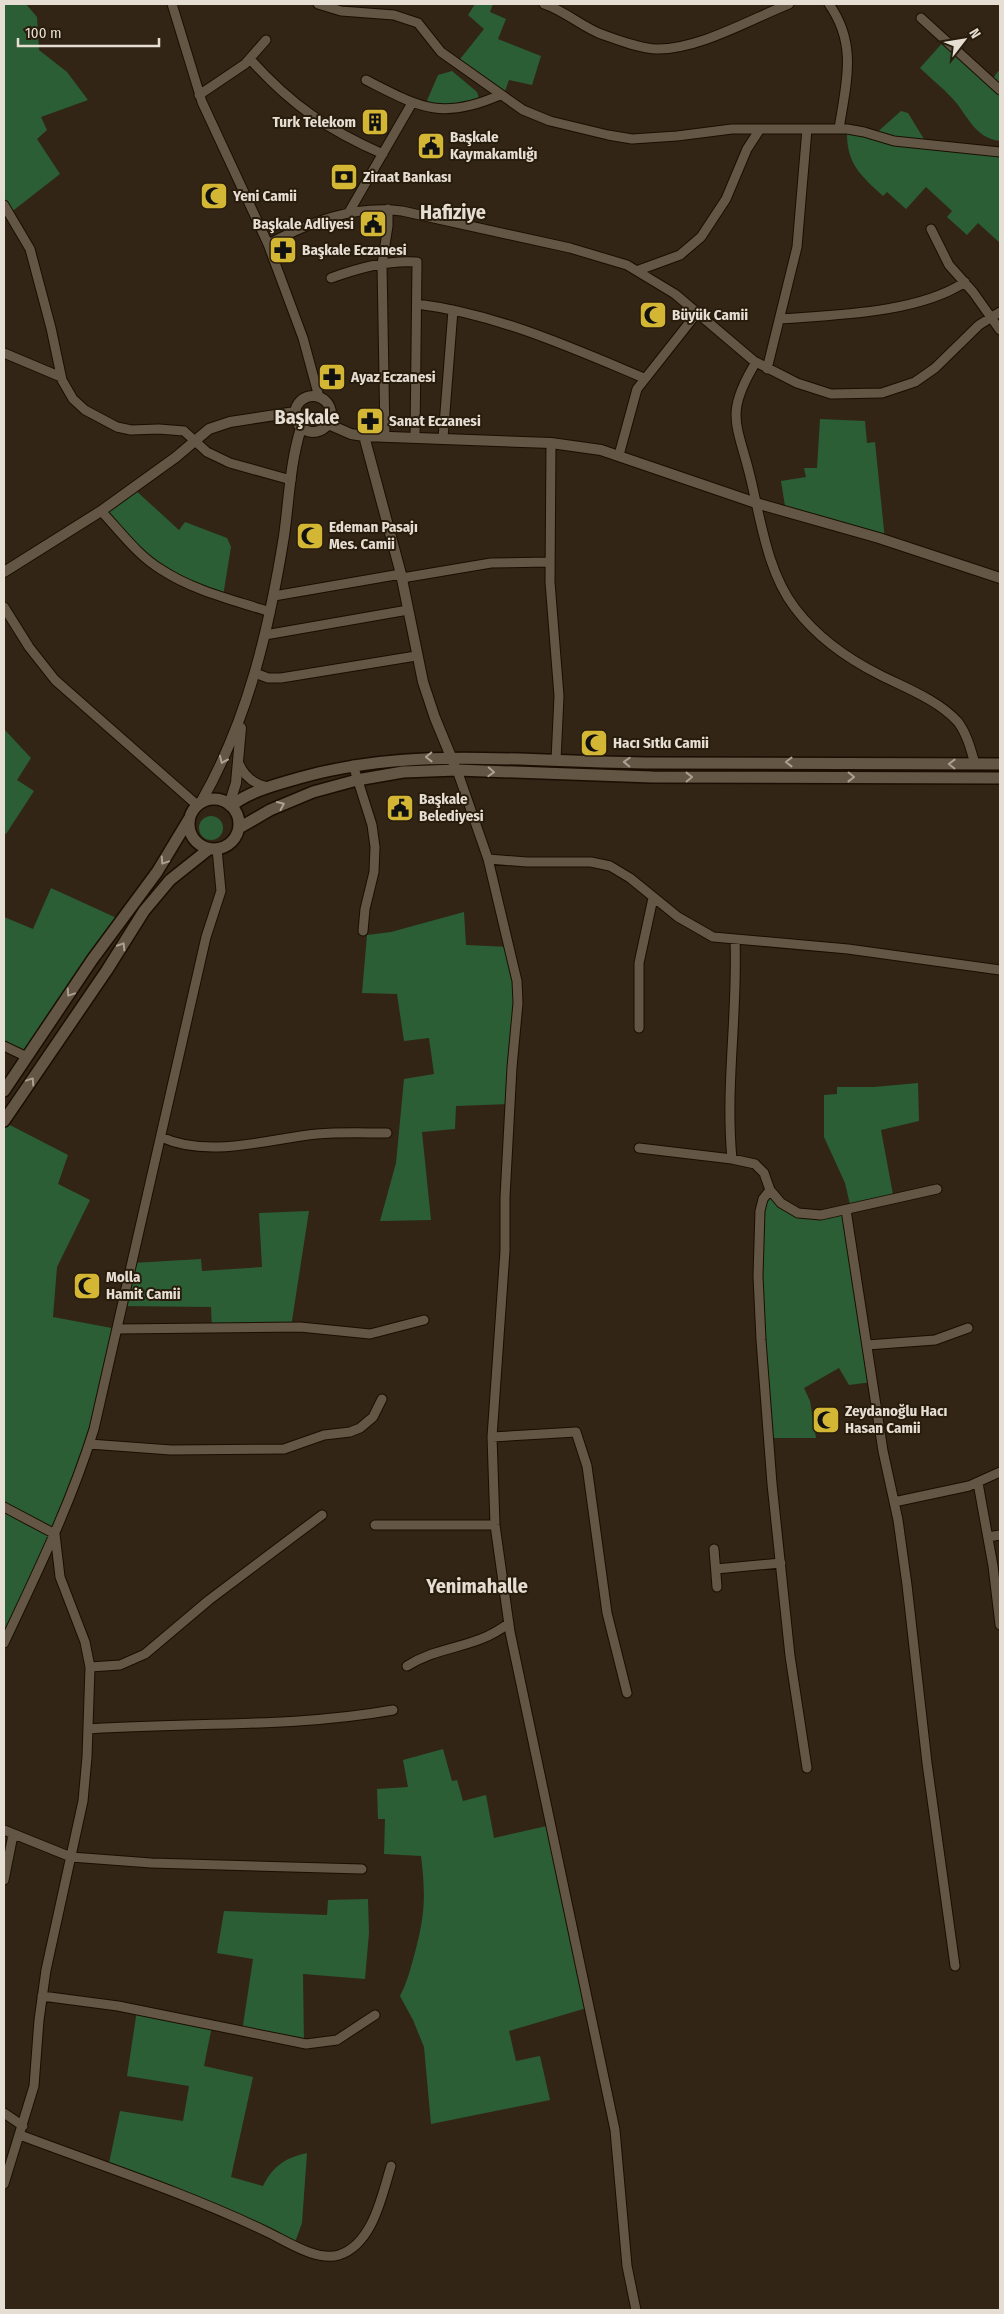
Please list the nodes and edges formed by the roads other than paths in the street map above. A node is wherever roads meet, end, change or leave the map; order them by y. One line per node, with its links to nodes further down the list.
1 (172, 4): 11 (street)
2 (318, 4): 12 (street)
3 (544, 4): 4 (street)
4 (789, 4)
5 (829, 4): 16 (street)
6 (922, 18): 10 (street)
7 (266, 40): 8 (street)
8 (250, 59): 11 (street); 18 (street)
9 (366, 80): 13 (street)
10 (1000, 90)
11 (200, 95): 23 (street)
12 (500, 95): 13 (street); 14 (street)
13 (412, 103): 18 (street)
14 (760, 129): 15 (street); 25 (street)
15 (807, 129): 16 (street); 33 (street)
16 (839, 129): 17 (street)
17 (1000, 152)
18 (383, 154): 21 (street)
19 (4, 205): 38 (street)
20 (388, 209): 21 (street); 24 (street); 25 (street)
21 (349, 212): 23 (street)
22 (931, 229): 27 (street)
23 (268, 244): 40 (street)
24 (382, 264): 26 (street); 28 (street); 45 (street)
25 (639, 270): 31 (street)
26 (331, 278)
27 (965, 282): 32 (street); 33 (street)
28 (417, 304): 29 (street); 46 (street)
29 (453, 310): 39 (street); 47 (street)
30 (1000, 312): 32 (street)
31 (697, 313): 36 (street); 39 (street)
32 (990, 316): 34 (street); 37 (street)
33 (780, 319): 37 (street)
34 (1000, 330)
35 (4, 353): 38 (street)
36 (756, 362): 37 (street); 52 (street)
37 (768, 369)
38 (61, 377): 48 (street)
39 (644, 378): 50 (street)
40 (319, 397): 41 (street); 42 (street)
41 (295, 412): 43 (street); 48 (street)
42 (328, 424): 43 (street); 44 (street)
43 (302, 428): 51 (street)
44 (364, 436): 45 (street); 56 (street)
45 (385, 437): 46 (street)
46 (415, 438): 47 (street)
47 (444, 438): 49 (street)
48 (195, 439): 51 (street); 53 (street)
49 (551, 443): 50 (street); 54 (street)
50 (619, 455): 52 (street)
51 (290, 480): 58 (street)
52 (756, 503): 57 (street); 69 (street)
53 (101, 511): 55 (street); 61 (street)
54 (550, 562): 56 (street); 68 (street)
55 (4, 572)
56 (401, 576): 58 (street); 60 (street)
57 (1000, 578)
58 (274, 596): 61 (street)
59 (4, 607): 76 (street)
60 (408, 610): 62 (street); 63 (street)
61 (270, 612): 62 (street)
62 (264, 635): 64 (street)
63 (416, 656): 64 (street); 66 (street)
64 (256, 673): 65 (street)
65 (242, 717): 67 (street); 76 (street, one-way to 76)
66 (451, 757): 68 (main road); 71 (main road, one-way to 71); 72 (street)
67 (238, 760): 75 (street); 77 (street)
68 (556, 760): 69 (main road, one-way to 68)
69 (975, 764): 70 (main road)
70 (1000, 764)
71 (353, 765): 74 (street); 75 (main road)
72 (457, 770): 73 (main road, one-way to 73); 74 (main road); 81 (street)
73 (1000, 778)
74 (357, 780): 79 (main road, one-way to 74); 83 (street)
75 (268, 787): 77 (main road)
76 (199, 804): 77 (main road); 78 (main road)
77 (230, 805): 79 (main road)
78 (189, 819): 80 (main road); 88 (main road, one-way to 88)
79 (239, 828): 80 (main road)
80 (213, 849): 90 (main road, one-way to 80); 92 (street)
81 (488, 859): 82 (street); 103 (street)
82 (653, 898): 84 (street); 86 (street)
83 (362, 931)
84 (735, 940): 85 (street); 94 (street)
85 (1000, 970)
86 (639, 1028)
87 (4, 1046): 88 (street)
88 (27, 1056): 89 (main road)
89 (4, 1091)
90 (4, 1122)
91 (387, 1132): 92 (street)
92 (161, 1137): 100 (street)
93 (639, 1148): 94 (street)
94 (732, 1159): 96 (street)
95 (937, 1189): 97 (street)
96 (770, 1190): 97 (street); 116 (street)
97 (846, 1210): 101 (street)
98 (424, 1320): 100 (street)
99 (968, 1328): 101 (street)
100 (117, 1329): 104 (street)
101 (867, 1345): 107 (street)
102 (382, 1400): 104 (street)
103 (492, 1437): 111 (street); 125 (street)
104 (90, 1444): 112 (street)
105 (1000, 1472): 106 (street)
106 (978, 1483): 107 (street); 114 (street)
107 (894, 1502): 134 (street)
108 (4, 1507): 112 (street)
109 (322, 1516): 124 (street)
110 (375, 1525): 111 (street)
111 (495, 1525): 120 (street)
112 (55, 1534): 122 (street); 124 (street)
113 (1000, 1535): 114 (street)
114 (988, 1537): 119 (street)
115 (714, 1550): 117 (street)
116 (781, 1563): 117 (street); 128 (street)
117 (716, 1569): 118 (street)
118 (717, 1587)
119 (1000, 1619): 121 (street)
120 (509, 1623): 123 (street); 141 (street)
121 (1000, 1625)
122 (4, 1643)
123 (407, 1666)
124 (90, 1667): 127 (street)
125 (627, 1692)
126 (393, 1710): 127 (street)
127 (89, 1729): 131 (street)
128 (807, 1768)
129 (4, 1830): 130 (street)
130 (13, 1835): 131 (street); 133 (street)
131 (71, 1857): 132 (street); 135 (street)
132 (362, 1869)
133 (4, 1880)
134 (955, 1966)
135 (42, 1996): 136 (street); 138 (street)
136 (375, 2016)
137 (4, 2114): 138 (street)
138 (22, 2131): 139 (street); 140 (street)
139 (391, 2166)
140 (4, 2184)
141 (636, 2310)

